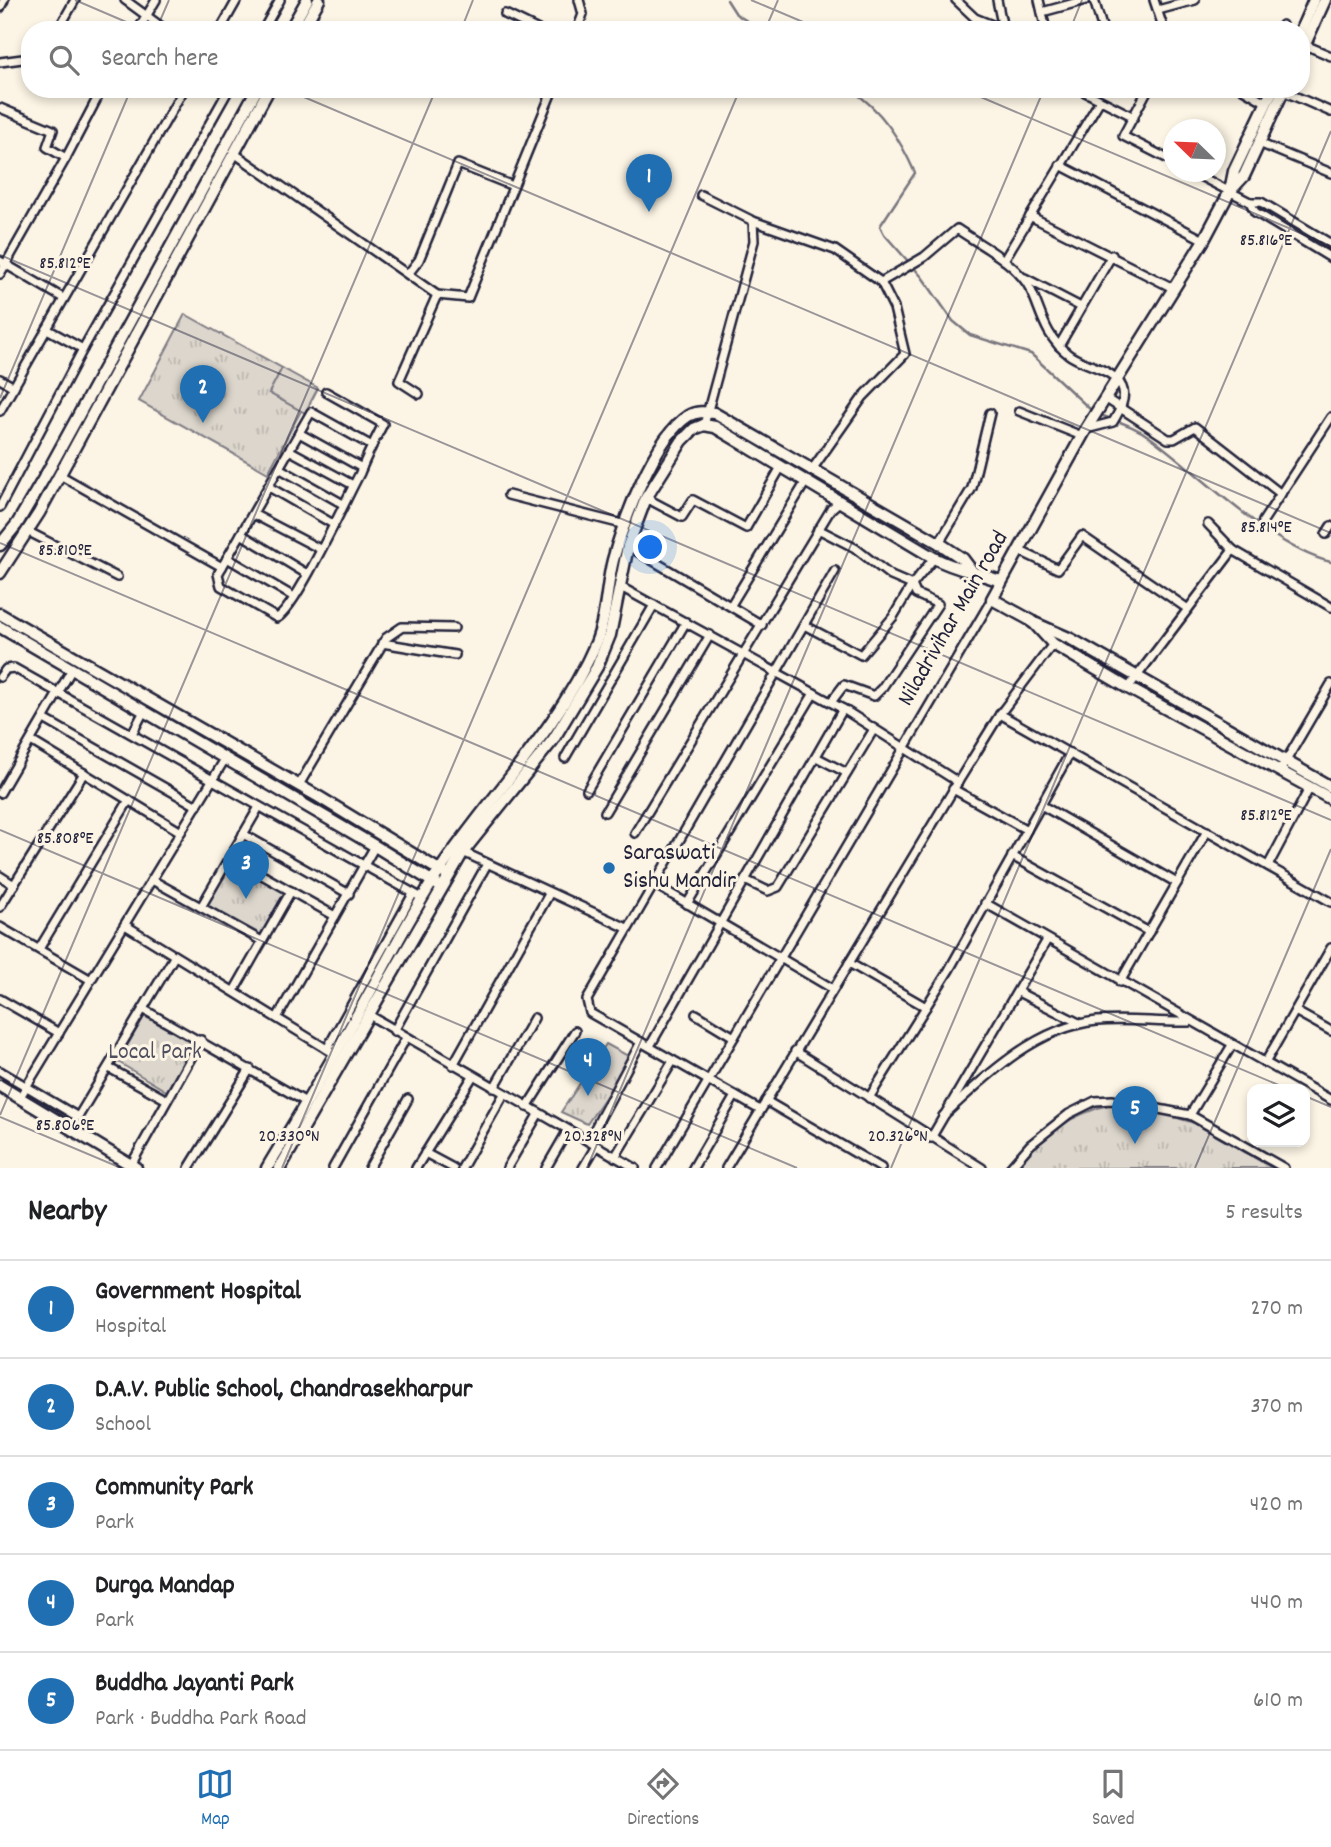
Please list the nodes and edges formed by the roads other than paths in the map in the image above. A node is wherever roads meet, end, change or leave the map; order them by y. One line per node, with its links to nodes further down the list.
1 (4, 0): 19 (street)
2 (75, 0): 24 (street)
3 (125, 0): 23 (street)
4 (156, 0): 23 (street)
5 (237, 0): 27 (street)
6 (280, 0): 28 (street)
7 (307, 0): 29 (street)
8 (319, 0): 30 (street)
9 (579, 0): 32 (street)
10 (956, 0): 33 (street)
11 (997, 0): 34 (street)
12 (1039, 0): 21 (street)
13 (1086, 0): 21 (street)
14 (1094, 0): 36 (street)
15 (1154, 0): 20 (street)
16 (1195, 0): 20 (street)
17 (1314, 0): 38 (street)
18 (1325, 0): 39 (street)
19 (0, 8)
20 (1158, 10): 37 (street)
21 (1042, 12): 35 (street)
22 (505, 14): 31 (street)
23 (146, 18): 25 (street); 26 (street)
24 (63, 21)
25 (144, 21)
26 (151, 21)
27 (225, 21)
28 (268, 21)
29 (295, 21)
30 (307, 21)
31 (519, 21)
32 (580, 21)
33 (983, 21)
34 (1002, 21)
35 (1044, 21)
36 (1100, 21)
37 (1161, 21)
38 (1305, 21)
39 (1310, 33)
40 (1310, 51): 41 (street)
41 (1331, 56)
42 (21, 59): 43 (street)
43 (0, 62)
44 (97, 98): 64 (street)
45 (179, 98): 86 (street)
46 (224, 98): 90 (street)
47 (252, 98): 133 (street)
48 (264, 98): 62 (street)
49 (549, 98): 68 (street)
50 (1093, 98): 56 (street)
51 (1144, 98): 60 (street)
52 (1260, 98): 57 (street)
53 (1272, 98): 57 (street)
54 (1277, 98): 61 (street, Niladrivihar Main road)
55 (1298, 98): 59 (street)
56 (1099, 102): 60 (street); 65 (street)
57 (1267, 103): 69 (street)
58 (0, 108): 64 (street)
59 (1331, 113)
60 (1134, 117): 63 (street)
61 (1259, 143): 66 (street); 69 (street, Niladrivihar Main road)
62 (234, 153): 81 (street); 112 (street)
63 (1163, 156)
64 (66, 158): 79 (street)
65 (1060, 165): 72 (street); 74 (street)
66 (1331, 173)
67 (1212, 182): 69 (street)
68 (513, 186): 81 (street); 85 (street)
69 (1230, 191): 71 (street); 74 (street, Niladrivihar Main road)
70 (701, 195): 73 (street)
71 (1250, 202): 75 (street); 77 (street)
72 (1030, 216): 76 (street); 78 (street)
73 (753, 221): 83 (street); 100 (street)
74 (1204, 240): 84 (street, Niladrivihar Main road)
75 (1331, 244)
76 (1112, 255): 84 (street); 87 (street)
77 (1331, 258)
78 (1004, 260): 82 (street); 83 (street)
79 (3, 263): 80 (street); 86 (street)
80 (0, 274)
81 (408, 274): 85 (street)
82 (1024, 278): 87 (street); 89 (street)
83 (881, 282): 111 (street)
84 (1173, 288): 91 (street, Niladrivihar Main road)
85 (436, 295): 95 (street)
86 (63, 298): 88 (street)
87 (1081, 307): 89 (street)
88 (47, 329): 90 (street); 93 (street)
89 (1059, 346): 91 (street)
90 (83, 349): 121 (street)
91 (1116, 378): 96 (street, Niladrivihar Main road); 97 (street)
92 (0, 379): 93 (street)
93 (14, 387): 98 (street)
94 (326, 392): 106 (street)
95 (419, 394)
96 (1103, 400): 97 (street); 104 (street, Niladrivihar Main road)
97 (1120, 408): 104 (street); 116 (street)
98 (0, 411)
99 (1019, 411): 104 (street)
100 (707, 412): 103 (street); 111 (street); 126 (street)
101 (990, 412): 132 (street)
102 (1331, 417): 116 (street)
103 (704, 425): 108 (street); 118 (street)
104 (1087, 428): 136 (street, Niladrivihar Main road)
105 (299, 433): 106 (street); 107 (street); 110 (street)
106 (372, 446): 110 (street)
107 (289, 450): 109 (street); 114 (street)
108 (781, 467): 113 (street); 118 (street)
109 (279, 468): 115 (street); 120 (street)
110 (362, 468): 114 (street)
111 (811, 471): 132 (street)
112 (60, 475): 129 (street); 140 (street)
113 (805, 483): 119 (street); 152 (street)
114 (353, 485): 120 (street)
115 (269, 487): 122 (street); 124 (street)
116 (1281, 494): 123 (street)
117 (508, 495): 126 (street)
118 (646, 498): 134 (street)
119 (839, 502): 128 (street); 139 (street)
120 (343, 504): 124 (street)
121 (0, 507)
122 (253, 514): 130 (street); 135 (street)
123 (1263, 521)
124 (333, 524): 135 (street)
125 (1208, 524): 137 (street)
126 (626, 525): 218 (street)
127 (1331, 526): 131 (street)
128 (818, 529): 147 (street); 158 (street)
129 (27, 531): 143 (street); 145 (street)
130 (241, 534): 138 (street); 144 (street)
131 (1326, 534)
132 (939, 543): 141 (street)
133 (0, 545)
134 (628, 546): 148 (street); 152 (street)
135 (320, 549): 144 (street)
136 (1018, 550): 146 (street, Niladrivihar Main road); 154 (street)
137 (1233, 550): 153 (street); 154 (street)
138 (228, 558): 140 (street); 149 (street)
139 (934, 558): 141 (street); 147 (street)
140 (222, 567): 149 (street)
141 (972, 570): 146 (street)
142 (835, 571): 159 (street)
143 (0, 573)
144 (307, 574): 149 (street)
145 (117, 577)
146 (1000, 581): 150 (street, Niladrivihar Main road)
147 (912, 585): 159 (street); 177 (street)
148 (619, 586): 151 (street); 212 (street)
149 (294, 597)
150 (992, 599): 156 (street); 185 (street, Niladrivihar Main road)
151 (654, 605): 157 (street); 188 (street)
152 (730, 606): 158 (street)
153 (1331, 607)
154 (1188, 609): 171 (street)
155 (0, 614): 168 (street)
156 (1032, 621): 164 (street); 171 (street)
157 (686, 622): 162 (street); 198 (street)
158 (762, 625): 165 (street)
159 (804, 625): 169 (street)
160 (0, 627): 167 (street)
161 (454, 628): 163 (street)
162 (710, 635): 165 (street); 205 (street)
163 (382, 643): 166 (street); 194 (street)
164 (1053, 644): 174 (street); 180 (street)
165 (744, 653): 169 (street); 209 (street)
166 (455, 655)
167 (72, 669): 172 (street); 175 (street)
168 (101, 671): 172 (street); 194 (street)
169 (777, 672): 176 (street); 223 (street)
170 (1, 675): 175 (street)
171 (1136, 677): 174 (street); 190 (street)
172 (94, 683): 179 (street)
173 (1331, 684): 190 (street)
174 (1128, 688): 190 (street)
175 (60, 692): 181 (street); 183 (street)
176 (814, 693): 177 (street); 232 (street)
177 (831, 702): 178 (street)
178 (843, 709): 182 (street); 187 (street)
179 (144, 711): 183 (street); 189 (street)
180 (1000, 714): 186 (street); 195 (street)
181 (44, 719): 184 (street); 203 (street)
182 (874, 729): 185 (street); 192 (street)
183 (132, 734): 193 (street)
184 (31, 741): 191 (street); 199 (street)
185 (904, 748): 195 (street); 246 (street, Niladrivihar Main road)
186 (1070, 753): 202 (street); 207 (street)
187 (816, 757): 192 (street); 221 (street)
188 (565, 758)
189 (225, 759): 193 (street); 211 (street)
190 (1283, 766): 196 (street); 197 (street)
191 (84, 773): 201 (street); 224 (street)
192 (847, 774): 221 (street)
193 (213, 780): 203 (street); 204 (street)
194 (299, 785): 218 (street)
195 (956, 785): 206 (street); 247 (street)
196 (1310, 787): 200 (street); 216 (street)
197 (1331, 787)
198 (587, 790)
199 (0, 793)
200 (1331, 799)
201 (129, 800): 208 (street); 244 (street)
202 (1041, 805): 206 (street); 222 (street)
203 (197, 806): 208 (street)
204 (258, 807): 210 (street); 217 (street)
205 (605, 812)
206 (1027, 830): 213 (street)
207 (1207, 831): 216 (street); 222 (street)
208 (181, 832): 220 (street)
209 (635, 833)
210 (243, 834): 214 (street); 227 (street)
211 (375, 846): 217 (street); 225 (street)
212 (463, 852): 215 (street); 218 (street)
213 (1012, 856): 231 (street); 240 (street)
214 (230, 857): 226 (street); 234 (street)
215 (486, 864): 228 (street); 265 (street)
216 (1268, 866): 230 (street)
217 (364, 868): 227 (street); 229 (street)
218 (444, 873): 225 (street)
219 (0, 876): 224 (street)
220 (152, 880): 234 (street); 237 (street)
221 (745, 880): 236 (street)
222 (1177, 883): 240 (street)
223 (654, 884): 232 (street); 239 (street)
224 (14, 885): 233 (street)
225 (437, 885): 229 (street); 260 (street)
226 (291, 891): 235 (street); 242 (street)
227 (349, 894): 235 (street)
228 (550, 894): 239 (street); 280 (street)
229 (418, 896): 269 (street); 276 (street)
230 (1331, 902)
231 (985, 903): 241 (street); 256 (street)
232 (687, 904): 236 (street)
233 (0, 907)
234 (201, 907): 242 (street)
235 (335, 916): 261 (street)
236 (720, 923): 246 (street); 275 (street)
237 (125, 925): 245 (street); 250 (street)
238 (0, 927): 244 (street)
239 (627, 928): 273 (street)
240 (1149, 932): 251 (street)
241 (1047, 940): 251 (street); 254 (street)
242 (261, 941): 253 (street)
243 (1331, 948): 248 (street)
244 (38, 949): 250 (street)
245 (174, 957): 253 (street); 257 (street)
246 (780, 958): 252 (street); 270 (street, Niladrivihar Main road)
247 (849, 963): 252 (street); 256 (street)
248 (1322, 963): 249 (street); 258 (street)
249 (1331, 968)
250 (91, 980): 268 (street)
251 (1120, 982): 263 (street)
252 (833, 989): 277 (street)
253 (233, 991): 261 (street)
254 (1018, 992): 264 (street); 302 (street)
255 (0, 999): 268 (street)
256 (926, 1007): 292 (street)
257 (143, 1009): 272 (street); 281 (street)
258 (1295, 1011): 267 (street); 279 (street)
259 (696, 1014): 270 (street)
260 (369, 1016): 265 (street); 269 (street)
261 (277, 1018): 276 (street)
262 (534, 1018): 288 (street)
263 (1192, 1022): 264 (street); 274 (street)
264 (1079, 1023): 302 (street)
265 (394, 1031): 271 (street)
266 (575, 1031): 298 (street)
267 (1331, 1031)
268 (60, 1033): 287 (street)
269 (351, 1036): 276 (street); 313 (street)
270 (734, 1037): 285 (street, Niladrivihar Main road)
271 (406, 1038): 280 (street); 314 (street)
272 (201, 1040): 282 (street); 294 (street)
273 (641, 1042): 275 (street); 305 (street)
274 (1232, 1045): 279 (street); 301 (street)
275 (650, 1046): 278 (street)
276 (331, 1051): 297 (street)
277 (795, 1051): 292 (street); 296 (street)
278 (673, 1061): 285 (street); 308 (street)
279 (1265, 1063): 295 (street)
280 (453, 1065): 284 (street)
281 (108, 1068): 287 (street); 294 (street)
282 (250, 1069): 297 (street); 311 (street)
283 (0, 1071): 287 (street)
284 (472, 1076): 288 (street); 307 (street)
285 (708, 1081): 290 (street); 323 (street, Niladrivihar Main road)
286 (0, 1086): 291 (street)
287 (26, 1087): 291 (street)
288 (494, 1088): 289 (street)
289 (504, 1094): 298 (street); 318 (street)
290 (735, 1096): 299 (street); 324 (street)
291 (20, 1097): 309 (street)
292 (869, 1098): 304 (street)
293 (408, 1099): 315 (street)
294 (167, 1100): 309 (street)
295 (1331, 1100)
296 (766, 1101): 299 (street); 326 (street)
297 (306, 1102): 312 (street)
298 (527, 1107): 300 (street)
299 (760, 1110): 325 (street)
300 (539, 1114): 303 (street); 319 (street)
301 (1190, 1115): 328 (street); 329 (street)
302 (943, 1116): 304 (street)
303 (568, 1130): 305 (street); 320 (street)
304 (931, 1138): 327 (street)
305 (588, 1141): 306 (street)
306 (596, 1146): 308 (street); 321 (street)
307 (425, 1153): 316 (street); 317 (street)
308 (615, 1157): 310 (street)
309 (134, 1166)
310 (625, 1166): 322 (street)
311 (189, 1168)
312 (267, 1168)
313 (280, 1168)
314 (333, 1168)
315 (369, 1168)
316 (416, 1168)
317 (453, 1168)
318 (462, 1168)
319 (507, 1168)
320 (546, 1168)
321 (583, 1168)
322 (635, 1168)
323 (657, 1168)
324 (693, 1168)
325 (726, 1168)
326 (881, 1168)
327 (982, 1168)
328 (1010, 1168)
329 (1284, 1168)

